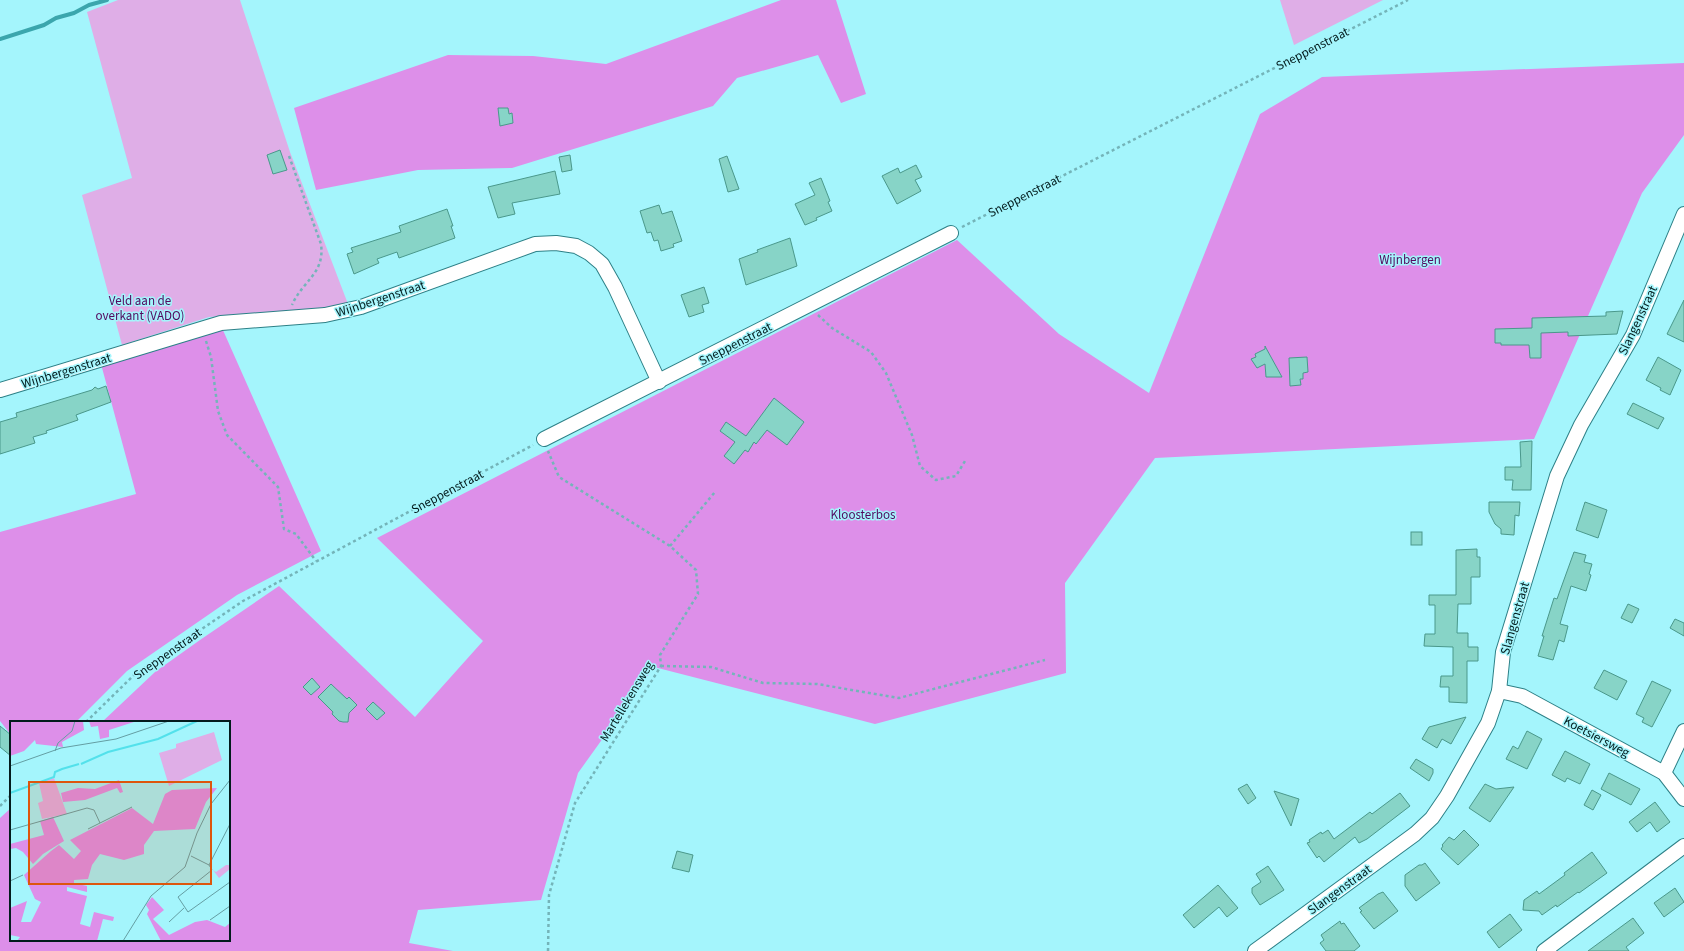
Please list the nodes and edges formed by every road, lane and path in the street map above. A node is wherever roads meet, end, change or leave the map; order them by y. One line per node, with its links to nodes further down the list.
1 (1408, 0): 4 (path, Sneppenstraat)
2 (289, 156): 6 (path)
3 (1684, 214): 17 (street, Slangenstraat)
4 (951, 233): 5 (street, Sneppenstraat)
5 (807, 306): 8 (street, Sneppenstraat); 11 (path)
6 (286, 318): 7 (street, Wijnbergenstraat); 8 (street, Wijnbergenstraat)
7 (201, 328): 9 (street, Wijnbergenstraat); 14 (path)
8 (659, 382): 10 (street, Sneppenstraat)
9 (0, 390)
10 (544, 439): 13 (path, Martellekensweg); 14 (path, Sneppenstraat)
11 (965, 461)
12 (715, 492): 13 (path)
13 (670, 546): 16 (path, Martellekensweg)
14 (316, 562): 18 (path, Sneppenstraat)
15 (1045, 660): 16 (path)
16 (661, 666): 25 (path, Martellekensweg)
17 (1499, 691): 20 (street, Koetsiersweg); 26 (street, Slangenstraat)
18 (87, 721)
19 (1684, 731): 20 (street)
20 (1664, 773): 22 (street, Koetsiersweg)
21 (10, 796): 23 (path)
22 (1684, 799)
23 (0, 806)
24 (1684, 846): 27 (street)
25 (548, 951)
26 (1255, 951)
27 (1544, 951)

